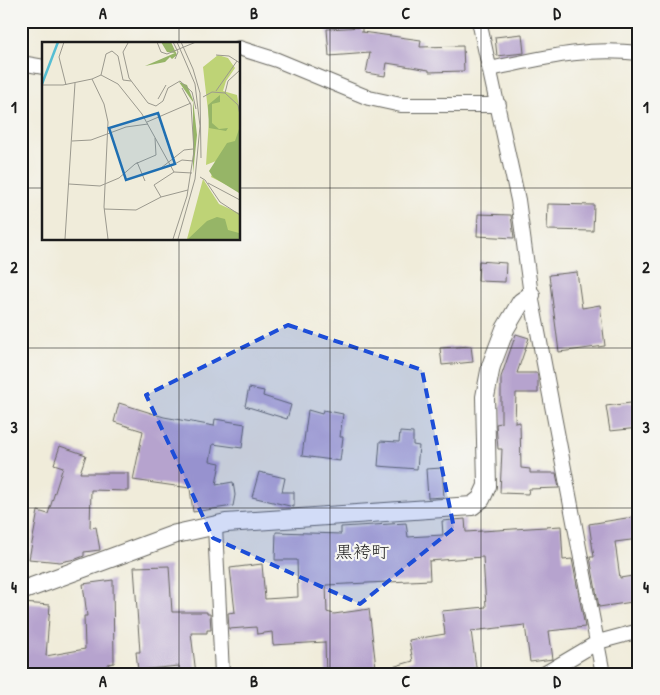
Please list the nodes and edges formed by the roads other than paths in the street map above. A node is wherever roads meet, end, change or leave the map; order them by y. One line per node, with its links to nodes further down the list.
1 (479, 21): 6 (street)
2 (240, 48): 7 (street)
3 (639, 54): 6 (street)
4 (21, 62): 5 (street)
5 (42, 67)
6 (490, 69): 7 (street)
7 (499, 105): 8 (street)
8 (531, 295): 9 (street); 12 (street)
9 (215, 526): 10 (street); 13 (street)
10 (21, 591)
11 (639, 631): 12 (street)
12 (598, 642): 14 (street); 15 (street)
13 (222, 674)
14 (544, 674)
15 (604, 674)

